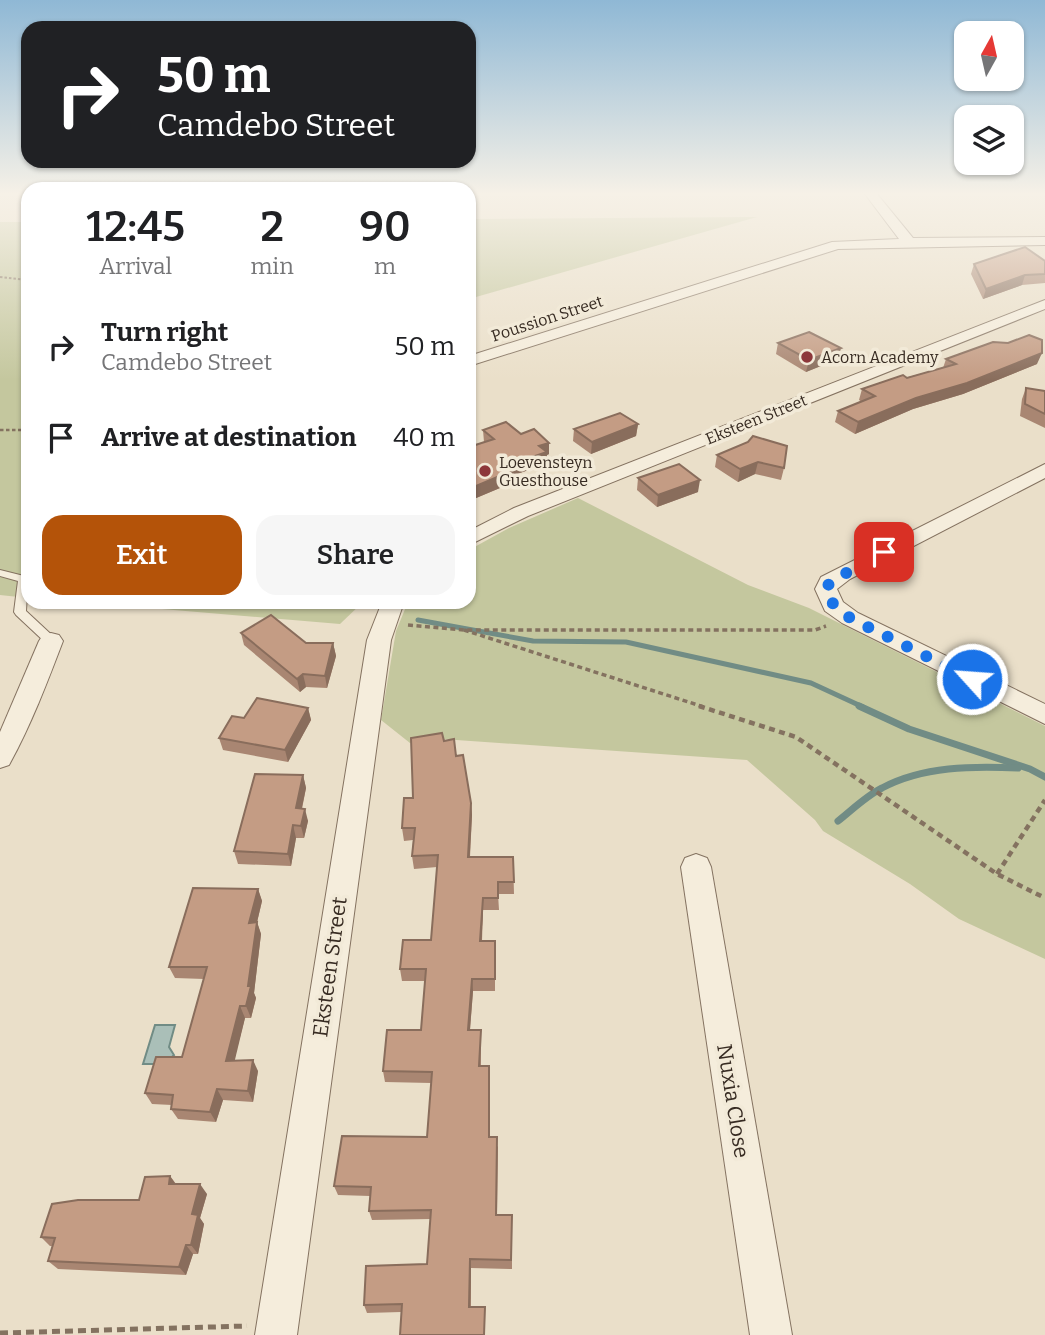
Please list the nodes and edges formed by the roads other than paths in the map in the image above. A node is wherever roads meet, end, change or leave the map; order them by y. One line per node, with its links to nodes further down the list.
1 (801, 256): 3 (street, Poussion Street)
2 (1045, 304): 5 (street, Eksteen Street)
3 (476, 359)
4 (1045, 470): 11 (street)
5 (476, 535)
6 (0, 573): 7 (lane)
7 (21, 578)
8 (21, 604): 10 (lane)
9 (389, 612): 14 (street, Eksteen Street)
10 (51, 641): 12 (street)
11 (1045, 715)
12 (0, 758)
13 (696, 867): 15 (street, Nuxia Close)
14 (276, 1330)
15 (771, 1335)

